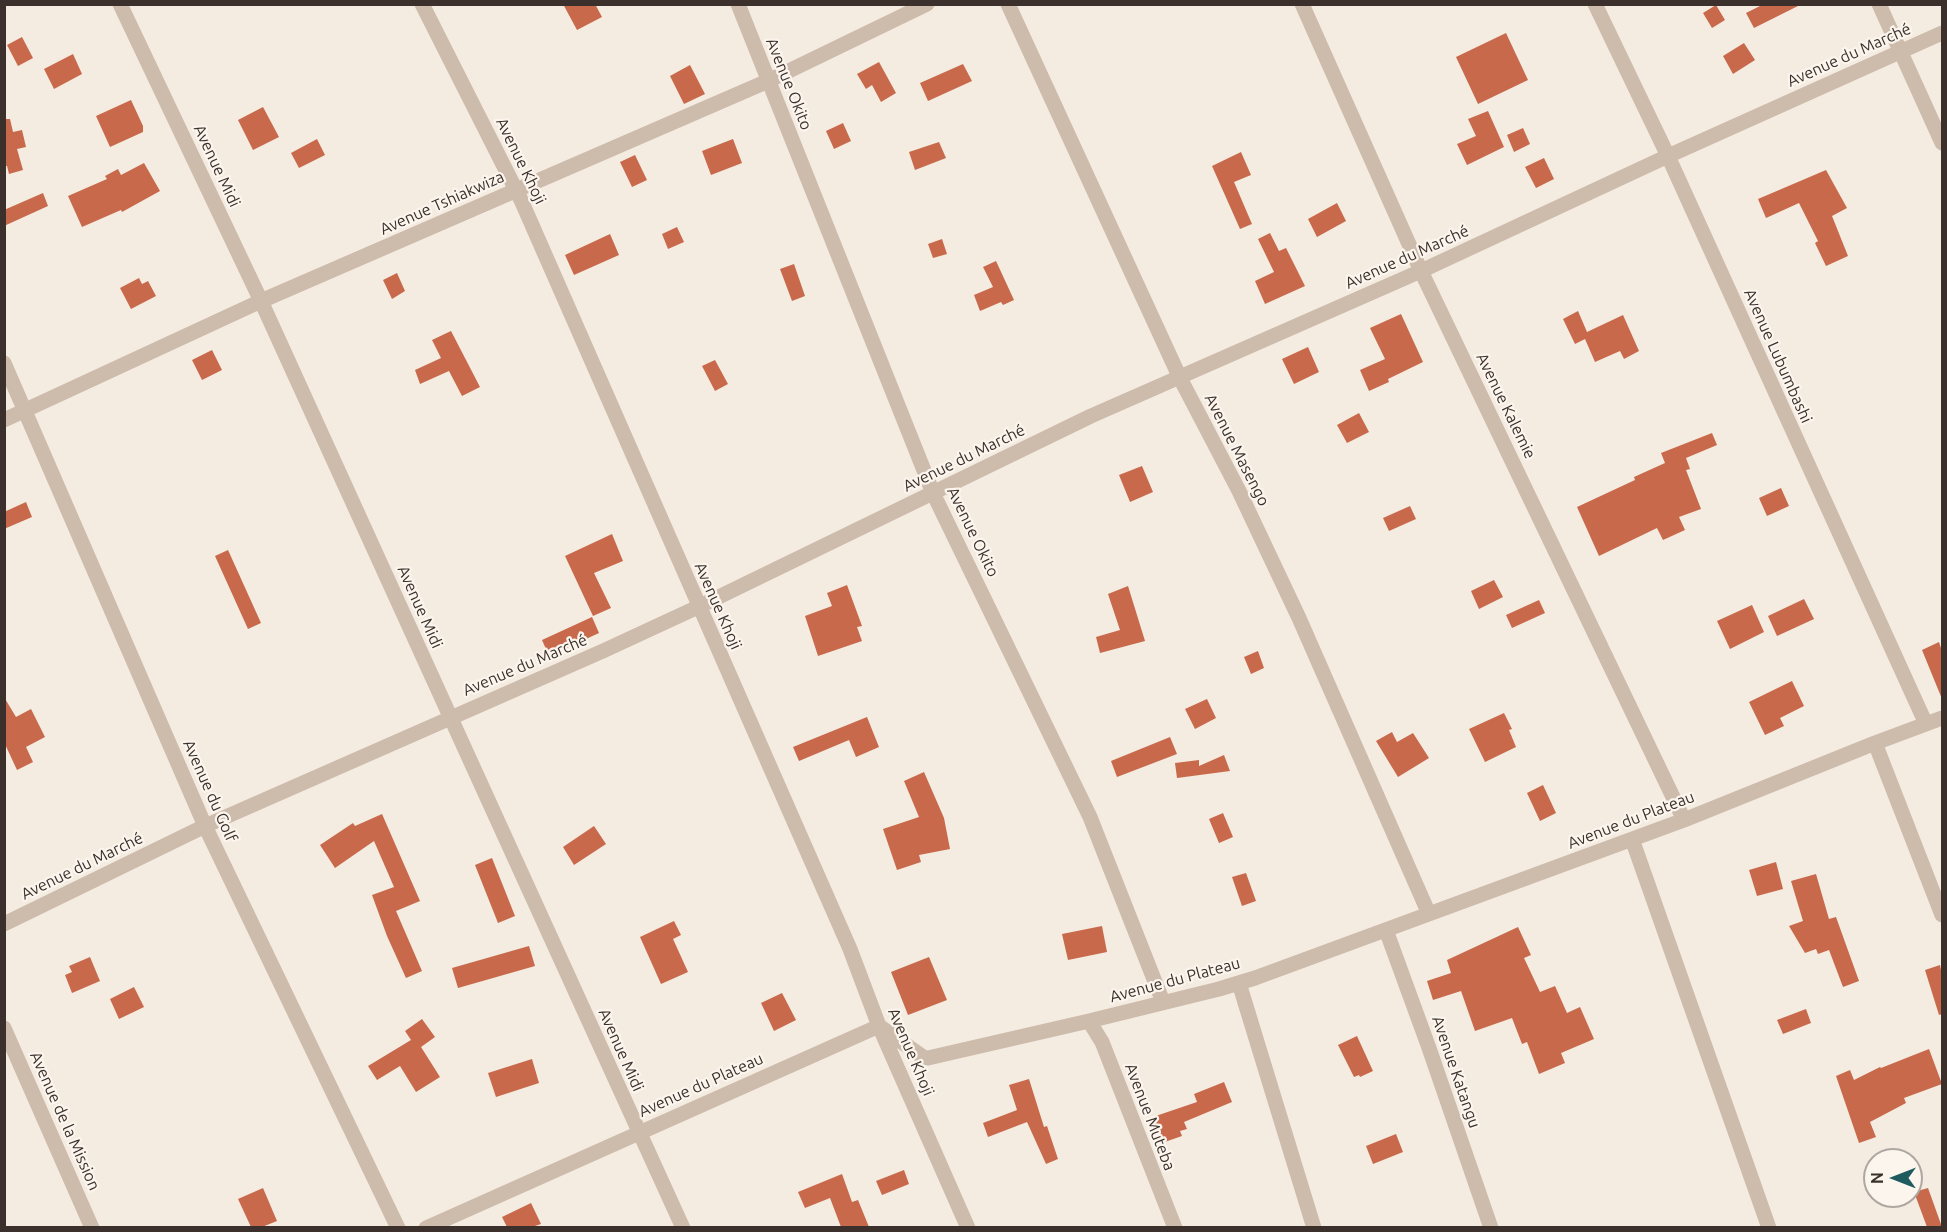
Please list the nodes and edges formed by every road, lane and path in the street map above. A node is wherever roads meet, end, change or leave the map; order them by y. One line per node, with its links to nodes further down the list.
1 (120, 4): 16 (street, Avenue Midi)
2 (422, 4): 14 (street, Avenue Khoji)
3 (738, 4): 11 (street, Avenue Okito)
4 (927, 4): 11 (street, Avenue Tshiakwiza)
5 (1008, 4): 18 (street, Avenue Masengo)
6 (1302, 4): 15 (street, Avenue Kalemie)
7 (1595, 4): 13 (street, Avenue Lubumbashi)
8 (1879, 4): 10 (street)
9 (1942, 33): 10 (street, Avenue du Marché)
10 (1901, 52): 12 (street); 13 (street, Avenue du Marché)
11 (768, 81): 14 (street, Avenue Tshiakwiza); 21 (street, Avenue Okito)
12 (1942, 143)
13 (1668, 156): 15 (street, Avenue du Marché); 25 (street, Avenue Lubumbashi)
14 (516, 189): 16 (street, Avenue Tshiakwiza); 22 (street, Avenue Khoji)
15 (1421, 271): 18 (street, Avenue du Marché); 27 (street, Avenue Kalemie)
16 (261, 301): 19 (street, Avenue Tshiakwiza); 23 (street, Avenue Midi)
17 (4, 363): 19 (street, Avenue du Golf)
18 (1180, 378): 21 (street, Avenue du Marché); 30 (street, Avenue Masengo)
19 (26, 410): 20 (street, Avenue Tshiakwiza); 28 (street, Avenue du Golf)
20 (4, 420)
21 (933, 493): 22 (street, Avenue du Marché); 35 (street, Avenue Okito)
22 (698, 607): 23 (street, Avenue du Marché); 37 (street, Avenue Khoji)
23 (450, 717): 28 (street, Avenue du Marché); 39 (street, Avenue Midi)
24 (1942, 718): 25 (street, Avenue du Plateau)
25 (1926, 724): 26 (street, Avenue du Plateau)
26 (1875, 742): 27 (street, Avenue du Plateau); 31 (street)
27 (1684, 820): 29 (street, Avenue du Plateau)
28 (205, 826): 32 (street, Avenue du Marché); 41 (street, Avenue du Golf)
29 (1632, 839): 30 (street, Avenue du Plateau); 48 (street)
30 (1429, 914): 33 (street, Avenue du Plateau)
31 (1942, 915)
32 (4, 924)
33 (1386, 930): 34 (street, Avenue du Plateau); 47 (street, Avenue Katangu)
34 (1239, 983): 35 (street, Avenue du Plateau); 46 (street)
35 (1163, 1002): 36 (street, Avenue du Plateau)
36 (1089, 1021): 37 (street, Avenue du Plateau); 45 (street, Avenue Muteba)
37 (879, 1026): 39 (street, Avenue du Plateau); 44 (street, Avenue Khoji)
38 (4, 1028): 40 (street, Avenue de la Mission)
39 (638, 1132): 42 (street, Avenue du Plateau); 43 (street, Avenue Midi)
40 (92, 1227)
41 (398, 1227)
42 (426, 1227)
43 (683, 1227)
44 (968, 1227)
45 (1175, 1227)
46 (1314, 1227)
47 (1491, 1227)
48 (1769, 1227)

